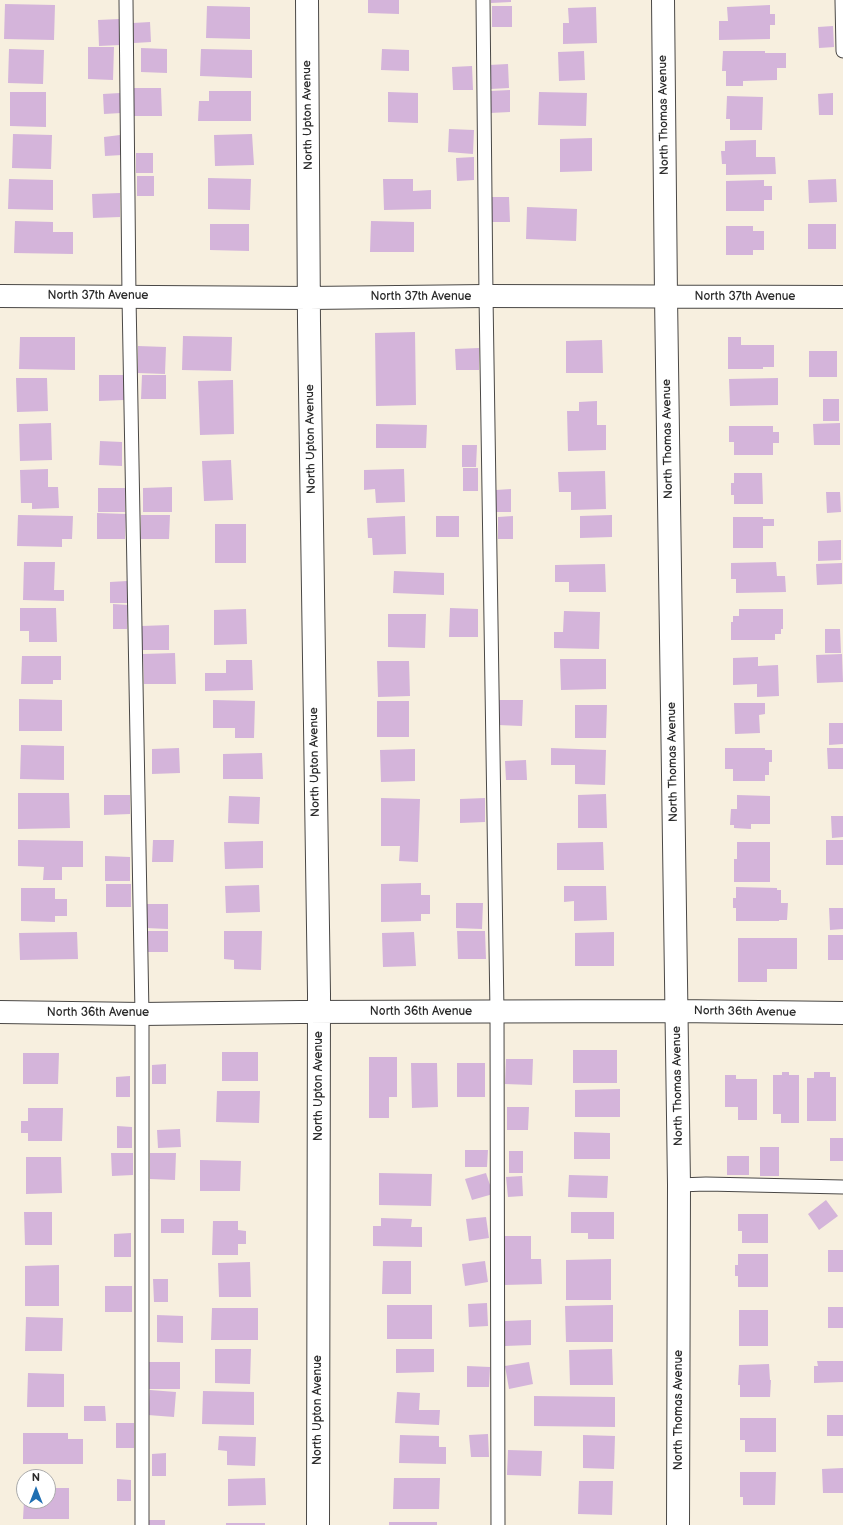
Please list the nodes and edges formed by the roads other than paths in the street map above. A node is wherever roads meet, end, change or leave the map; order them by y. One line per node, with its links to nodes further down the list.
1 (126, 0): 10 (lane)
2 (306, 0): 12 (street, North Upton Avenue)
3 (483, 0): 8 (lane)
4 (663, 0): 9 (street, North Thomas Avenue)
5 (842, 0): 6 (lane)
6 (843, 51)
7 (0, 296): 10 (street, North 37th Avenue)
8 (486, 296): 9 (street, North 37th Avenue); 12 (street, North 37th Avenue); 16 (lane)
9 (666, 296): 11 (street, North 37th Avenue); 13 (street, North Thomas Avenue)
10 (129, 297): 12 (street, North 37th Avenue); 18 (lane)
11 (843, 297)
12 (309, 298): 15 (street, North Upton Avenue)
13 (676, 1011): 16 (street, North 36th Avenue); 17 (street, North 36th Avenue); 19 (street, North Thomas Avenue)
14 (0, 1012): 18 (street, North 36th Avenue)
15 (319, 1012): 16 (street, North 36th Avenue); 18 (street, North 36th Avenue); 22 (street, North Upton Avenue)
16 (497, 1012): 23 (lane)
17 (843, 1013)
18 (142, 1014): 21 (lane)
19 (679, 1185): 20 (lane); 24 (street, North Thomas Avenue)
20 (843, 1187)
21 (142, 1525)
22 (318, 1525)
23 (498, 1525)
24 (678, 1525)

